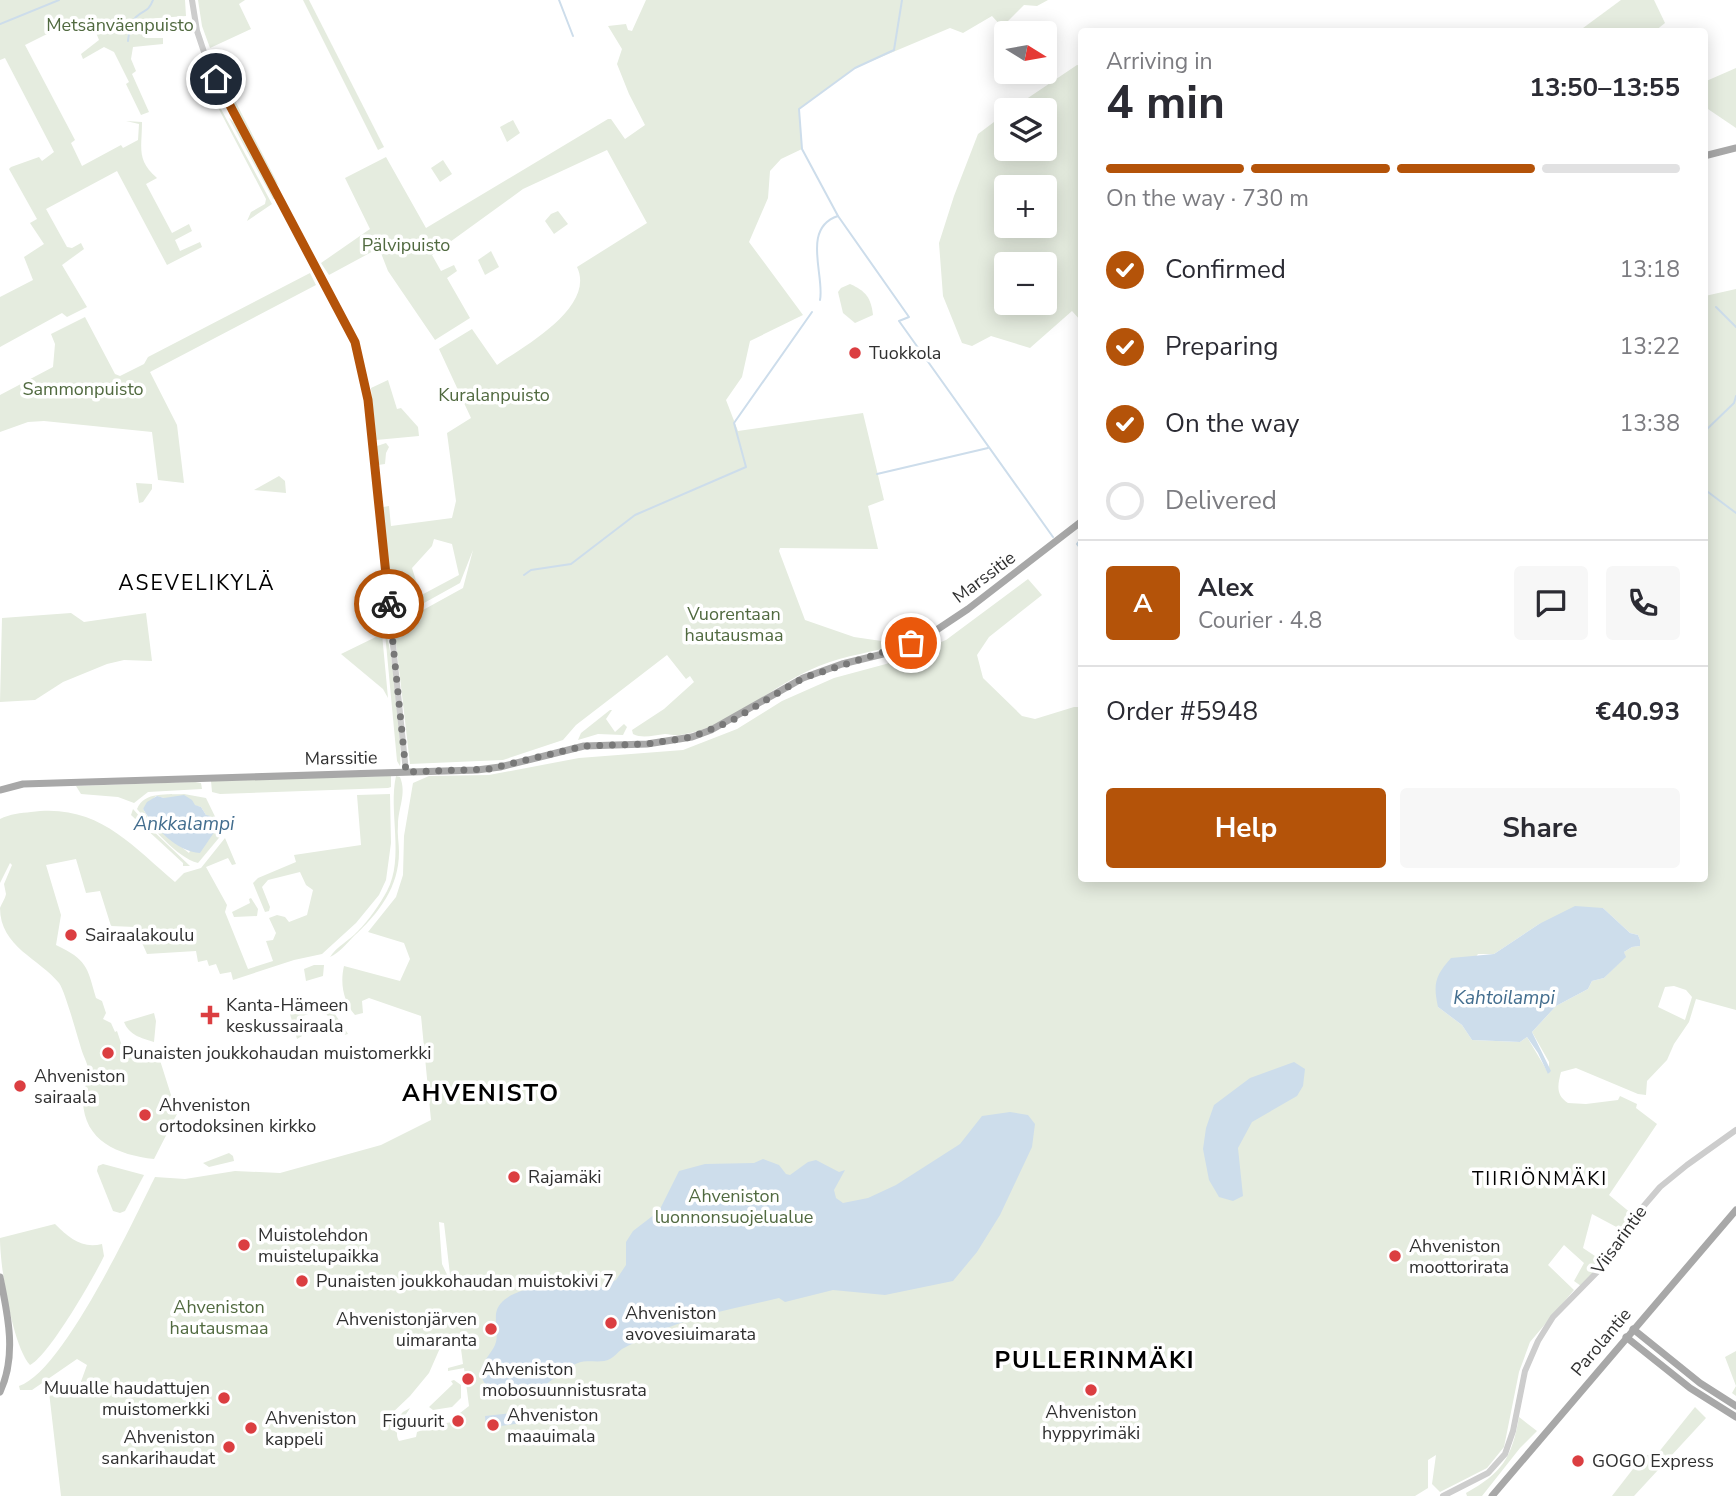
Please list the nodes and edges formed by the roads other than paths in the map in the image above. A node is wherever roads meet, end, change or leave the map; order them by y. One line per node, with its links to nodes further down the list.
1 (192, 0): 5 (street)
2 (1736, 148): 3 (main road)
3 (1708, 155)
4 (1078, 524): 5 (main road, Marssitie)
5 (406, 772): 6 (main road, Marssitie)
6 (0, 790)
7 (1736, 1130): 17 (street, Viisarintie)
8 (1736, 1210): 12 (main road, Parolantie)
9 (0, 1277): 11 (main road)
10 (0, 1306): 11 (main road)
11 (7, 1321): 14 (main road)
12 (1633, 1329): 13 (main road, Parolantie); 15 (main road)
13 (1626, 1337): 16 (main road); 18 (main road, Parolantie)
14 (0, 1392)
15 (1736, 1406)
16 (1736, 1417)
17 (1443, 1496)
18 (1492, 1496)

